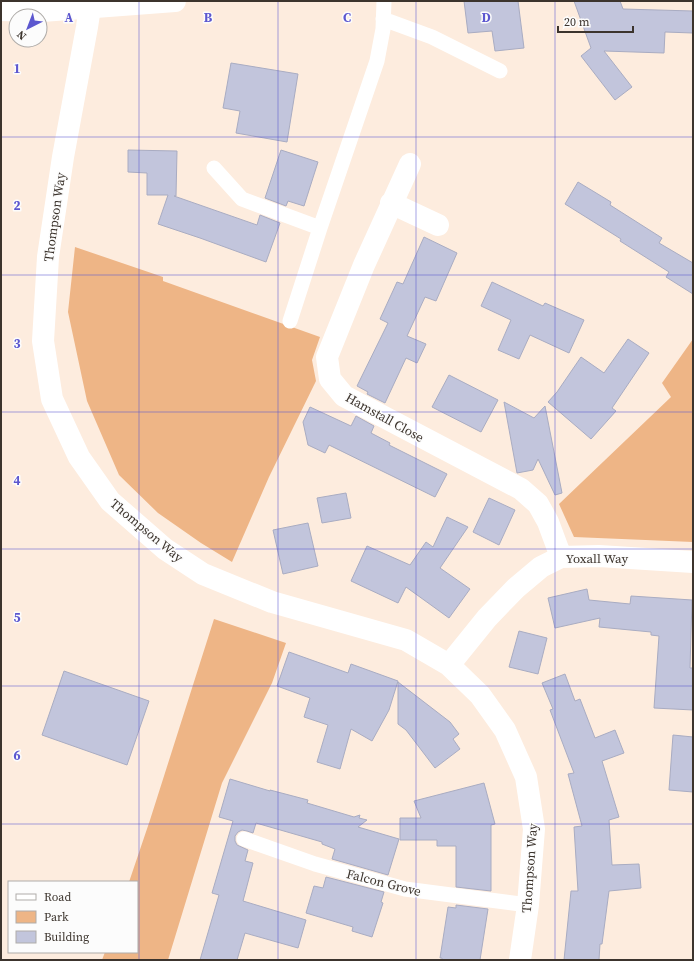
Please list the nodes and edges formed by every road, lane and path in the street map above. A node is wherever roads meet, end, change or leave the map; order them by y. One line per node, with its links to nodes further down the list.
1 (175, 1): 3 (main road)
2 (384, 1): 5 (lane)
3 (90, 4): 4 (main road); 15 (main road, Thompson Way)
4 (1, 10)
5 (384, 19): 6 (lane); 11 (lane)
6 (500, 70)
7 (410, 164): 9 (main road, Hamstall Close)
8 (214, 168): 11 (lane)
9 (392, 203): 10 (main road); 13 (main road, Hamstall Close)
10 (438, 225)
11 (320, 228): 12 (lane)
12 (290, 321)
13 (561, 557): 14 (main road, Yoxall Way); 15 (main road, Yoxall Way)
14 (693, 562)
15 (449, 665): 17 (main road, Thompson Way)
16 (244, 839): 17 (lane, Falcon Grove)
17 (528, 905): 18 (main road, Thompson Way)
18 (520, 960)

